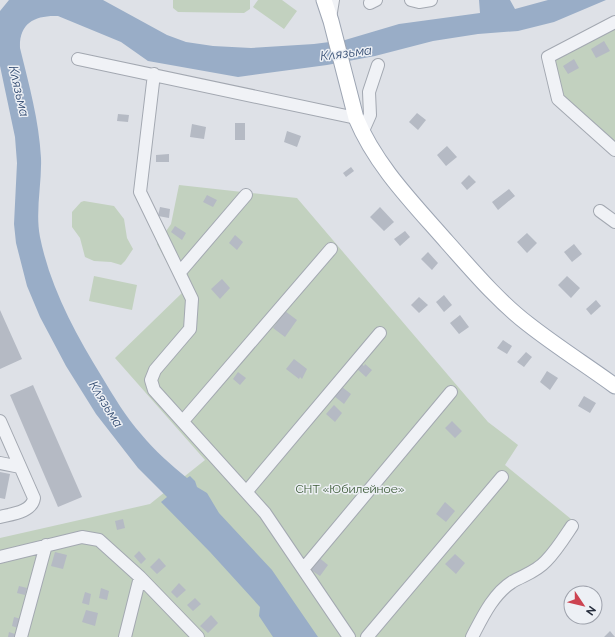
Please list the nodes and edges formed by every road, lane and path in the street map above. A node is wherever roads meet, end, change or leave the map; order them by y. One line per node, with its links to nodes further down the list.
1 (324, 0): 5 (main road)
2 (333, 0): 5 (street)
3 (411, 0): 4 (street)
4 (431, 0)
5 (331, 20): 10 (main road)
6 (615, 22): 12 (street)
7 (78, 59): 9 (street)
8 (378, 65): 11 (street)
9 (154, 74): 10 (street); 17 (street)
10 (356, 118): 11 (main road)
11 (362, 133): 19 (main road)
12 (615, 150)
13 (246, 195): 17 (street)
14 (600, 211): 15 (street)
15 (615, 222)
16 (331, 249): 21 (street)
17 (180, 272): 21 (street)
18 (380, 333): 26 (street)
19 (615, 386)
20 (452, 392): 31 (street)
21 (183, 421): 26 (street)
22 (1, 426): 24 (street)
23 (0, 463): 24 (street)
24 (20, 467): 27 (street)
25 (502, 477): 37 (street)
26 (247, 491): 31 (street)
27 (0, 517)
28 (572, 526): 38 (street)
29 (46, 545): 30 (street); 32 (street); 33 (street)
30 (0, 556)
31 (304, 568): 36 (street)
32 (140, 577): 34 (street); 35 (street)
33 (21, 637)
34 (125, 637)
35 (198, 637)
36 (349, 637)
37 (367, 637)
38 (472, 637)

